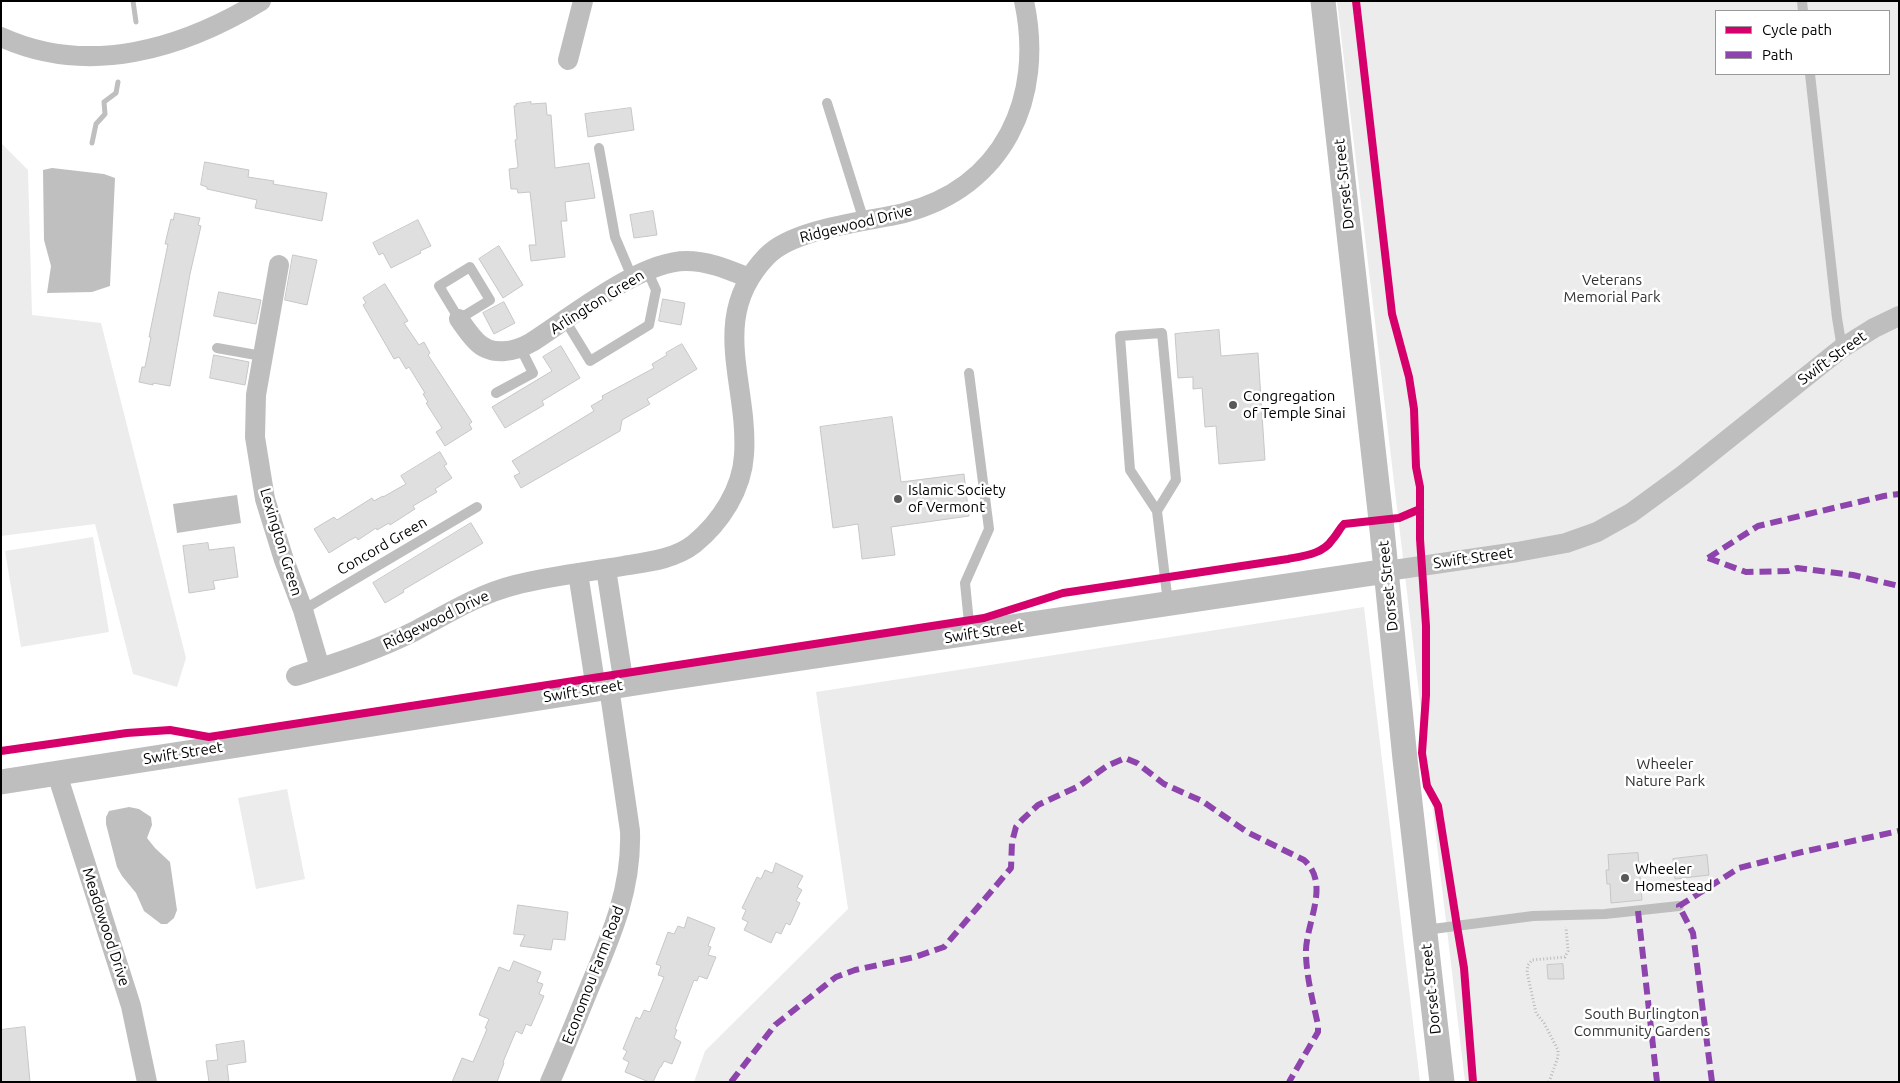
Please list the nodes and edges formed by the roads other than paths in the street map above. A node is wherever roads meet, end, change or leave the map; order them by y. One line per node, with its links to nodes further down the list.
1 (261, 1): 5 (street)
2 (583, 1): 6 (street)
3 (1024, 1): 10 (street, Ridgewood Drive)
4 (1323, 1): 26 (street, Dorset Street)
5 (1, 37)
6 (568, 60)
7 (1810, 75): 18 (lane)
8 (827, 103): 10 (lane)
9 (599, 148): 12 (lane)
10 (864, 221): 13 (street, Ridgewood Drive)
11 (279, 265): 20 (street, Lexington Green)
12 (639, 274): 13 (street, Arlington Green); 16 (street, Arlington Green); 16 (lane)
13 (749, 278): 25 (street, Ridgewood Drive)
14 (1899, 316): 18 (street, Swift Street)
15 (459, 318): 15 (lane); 19 (street, Arlington Green)
16 (565, 320): 19 (street, Arlington Green)
17 (217, 348): 20 (lane)
18 (1842, 348): 26 (street, Swift Street)
19 (521, 349): 22 (lane)
20 (262, 356): 29 (street, Lexington Green)
21 (969, 373): 30 (lane)
22 (496, 392)
23 (477, 507): 29 (lane, Concord Green)
24 (1157, 511): 24 (lane); 28 (lane)
25 (606, 569): 27 (street, Ridgewood Drive); 33 (street)
26 (1387, 571): 28 (street, Swift Street); 37 (street, Dorset Street)
27 (578, 573): 31 (street, Ridgewood Drive); 33 (street)
28 (1168, 604): 30 (street, Swift Street)
29 (303, 610): 31 (street, Lexington Green)
30 (970, 634): 33 (street, Swift Street)
31 (320, 668): 32 (street, Ridgewood Drive)
32 (296, 676)
33 (610, 687): 34 (street, Swift Street); 39 (street, Economou Farm Road)
34 (57, 774): 35 (street, Swift Street); 38 (street, Meadowood Drive)
35 (1, 782)
36 (1679, 906): 37 (lane)
37 (1424, 930): 40 (street, Dorset Street)
38 (147, 1082)
39 (550, 1082)
40 (1442, 1082)

